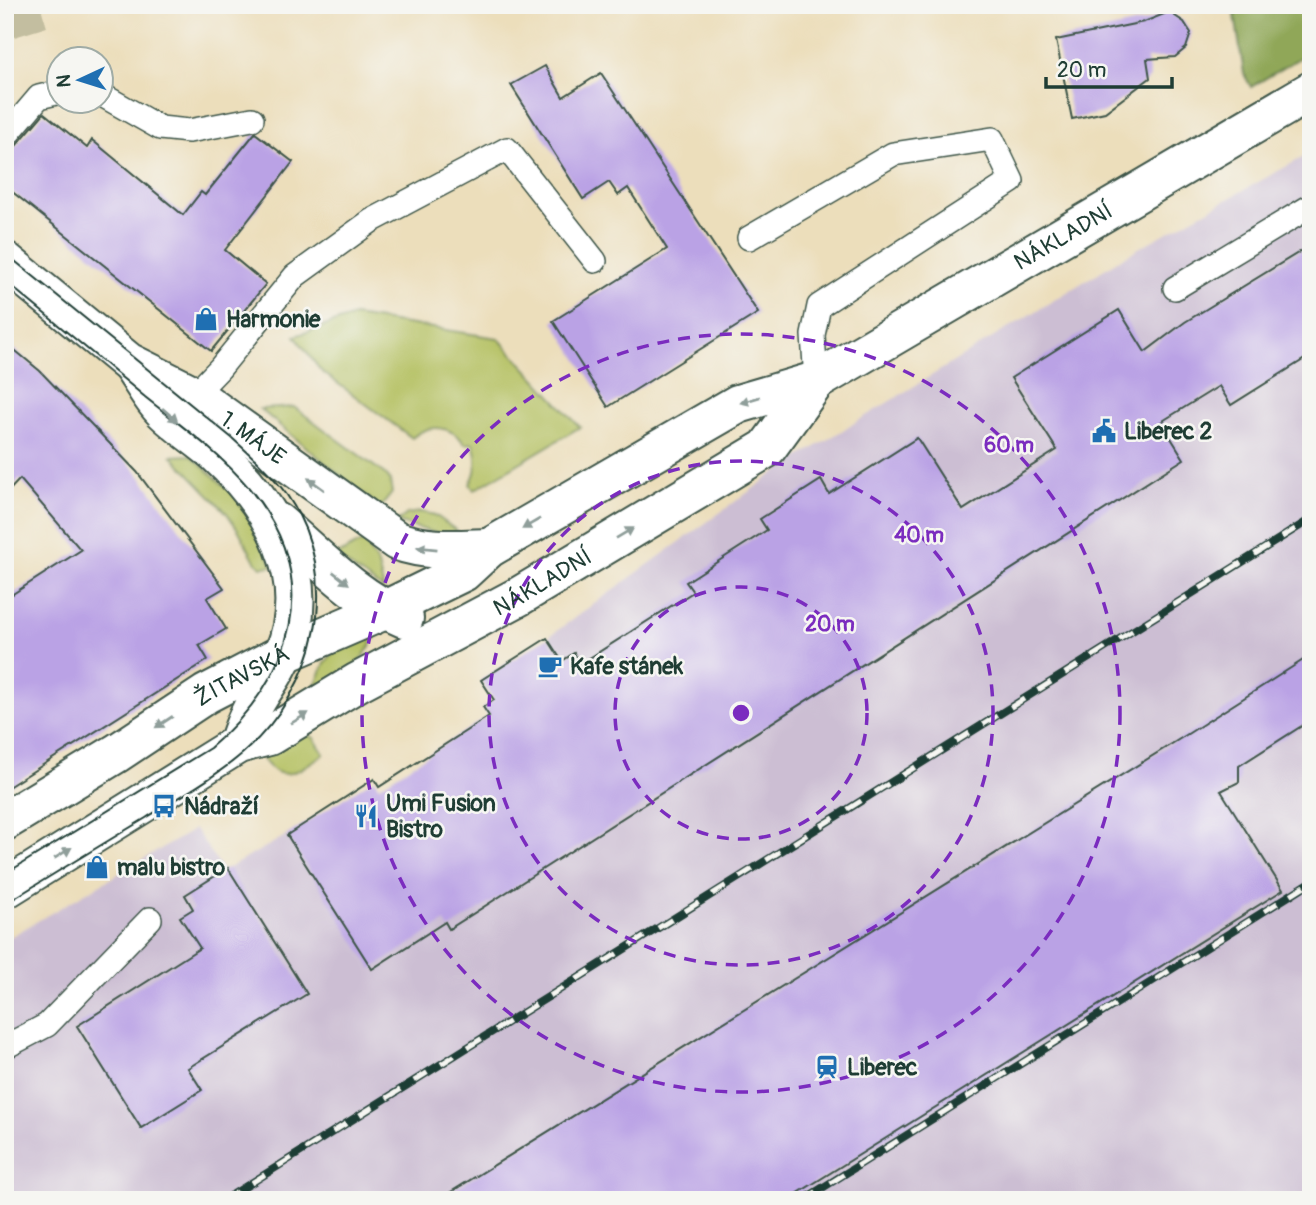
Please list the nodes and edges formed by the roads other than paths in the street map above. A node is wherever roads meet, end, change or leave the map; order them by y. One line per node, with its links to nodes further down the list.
1 (1311, 90): 12 (street, NÁKLADNÍ)
2 (46, 95): 5 (lane)
3 (116, 103): 4 (lane)
4 (252, 119)
5 (5, 137)
6 (1311, 206): 10 (lane)
7 (750, 238): 12 (lane)
8 (5, 261): 11 (street, 1. MÁJE)
9 (595, 261): 13 (lane)
10 (1175, 288)
11 (128, 362): 13 (street, 1. MÁJE); 14 (street, 1. MÁJE, one-way to 14)
12 (816, 381): 16 (street, NÁKLADNÍ, one-way to 16); 19 (street, NÁKLADNÍ, one-way to 12)
13 (194, 395): 15 (street, 1. MÁJE, one-way to 13)
14 (271, 517): 17 (street, 1. MÁJE); 18 (street, 1. MÁJE, one-way to 18)
15 (371, 524): 16 (street, 1. MÁJE, one-way to 15); 18 (street, 1. MÁJE)
16 (489, 548): 18 (street, ŽITAVSKÁ)
17 (291, 567): 20 (street, 1. MÁJE); 21 (street, 1. MÁJE)
18 (394, 609): 19 (street, 1. MÁJE); 20 (street, ŽITAVSKÁ); 22 (street, 1. MÁJE)
19 (481, 617): 22 (street, NÁKLADNÍ)
20 (285, 653): 21 (street, ŽITAVSKÁ); 23 (street, 1. MÁJE)
21 (243, 674): 24 (street, ŽITAVSKÁ, one-way to 24)
22 (358, 682): 23 (street, NÁKLADNÍ, one-way to 22)
23 (238, 744): 25 (street, one-way to 23)
24 (5, 821)
25 (5, 889)
26 (150, 919): 27 (lane)
27 (5, 1047)

